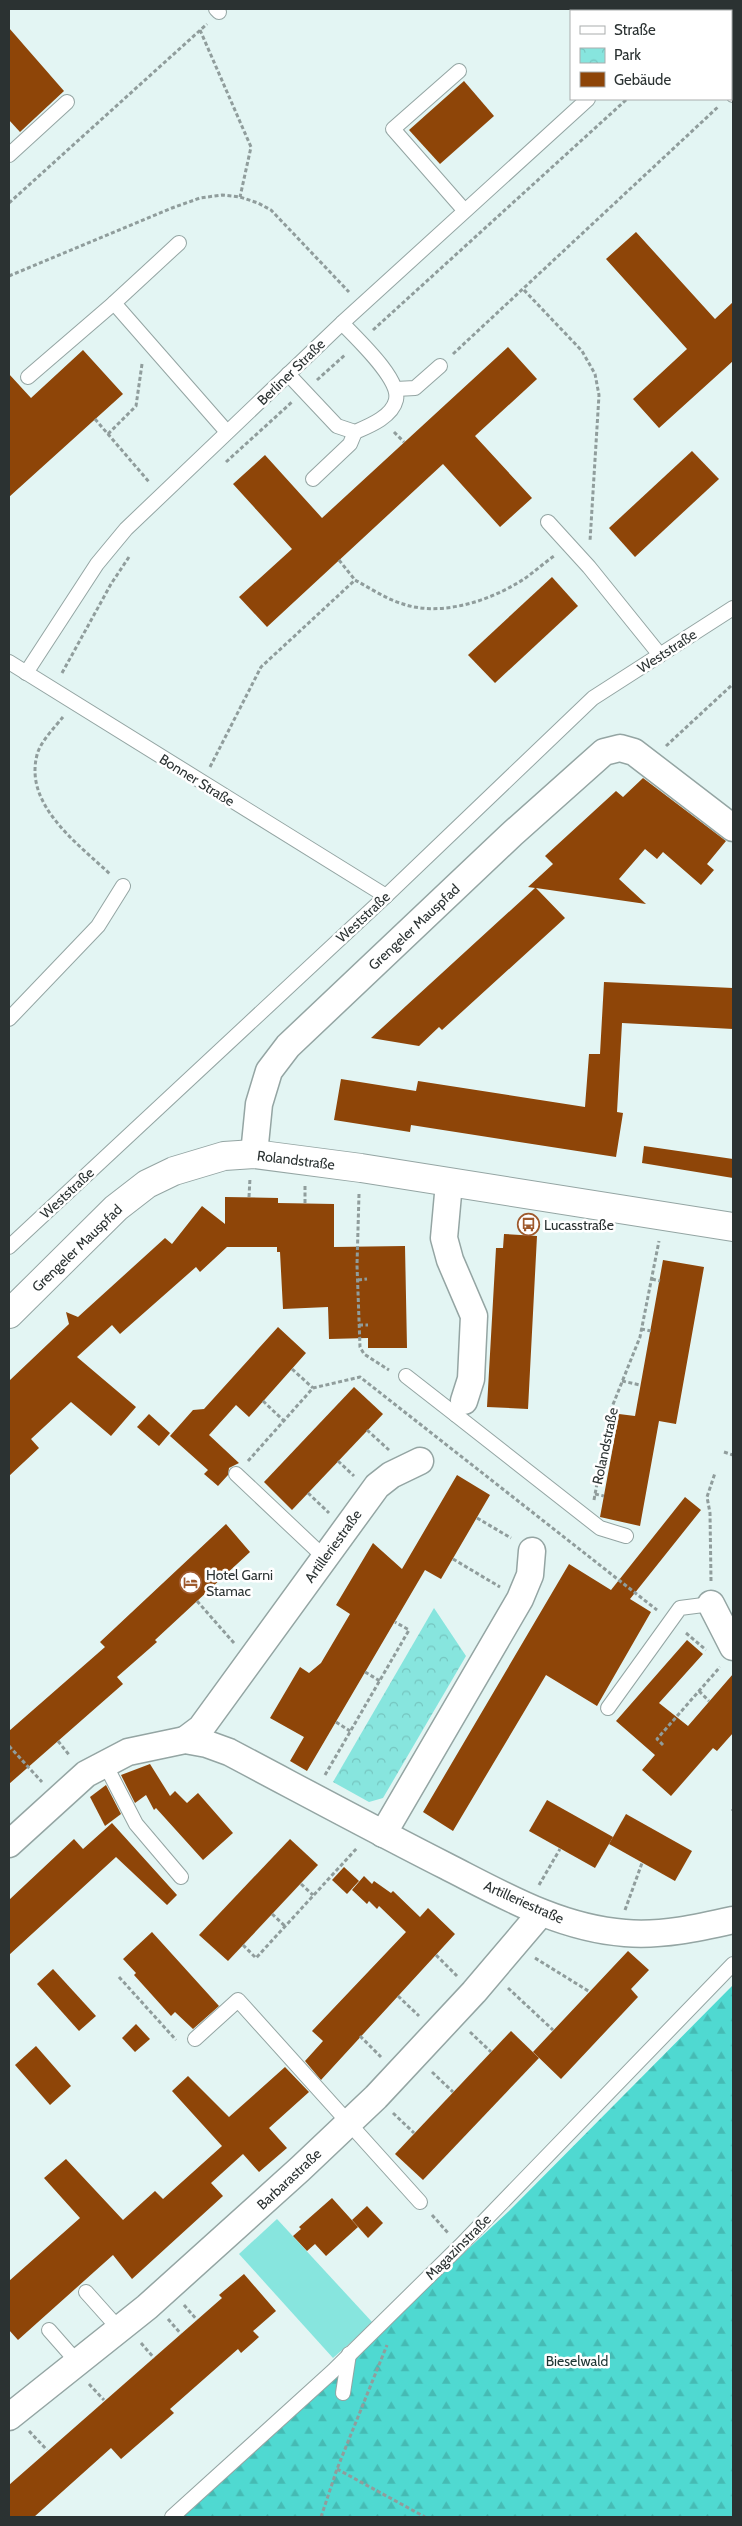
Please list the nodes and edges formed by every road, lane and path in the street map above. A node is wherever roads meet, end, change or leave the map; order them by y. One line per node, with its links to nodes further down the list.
1 (218, 11): 2 (path)
2 (200, 30): 8 (path); 9 (path)
3 (459, 72): 10 (lane)
4 (587, 100): 10 (lane, Berliner Straße)
5 (725, 100): 12 (path)
6 (67, 102): 7 (lane)
7 (9, 155)
8 (240, 197)
9 (9, 203)
10 (464, 210): 14 (lane, Berliner Straße)
11 (178, 243): 13 (lane)
12 (524, 290): 16 (path); 29 (path)
13 (114, 303): 15 (lane); 18 (lane)
14 (342, 323): 17 (lane, Berliner Straße); 19 (lane)
15 (146, 340): 21 (lane); 23 (path)
16 (440, 366): 19 (lane)
17 (288, 374): 21 (lane, Berliner Straße); 22 (lane)
18 (28, 377)
19 (396, 389): 22 (lane)
20 (95, 419): 23 (path)
21 (227, 432): 25 (lane, Berliner Straße)
22 (354, 432): 24 (lane)
23 (108, 434): 25 (path)
24 (313, 479)
25 (160, 495): 34 (lane, Berliner Straße)
26 (548, 522): 27 (lane)
27 (568, 545): 29 (lane); 30 (path)
28 (339, 560): 30 (path)
29 (589, 566): 32 (lane)
30 (355, 580): 38 (path)
31 (733, 608): 32 (lane, Weststraße)
32 (660, 655): 41 (lane, Weststraße)
33 (9, 662): 34 (lane, Bonner Straße)
34 (26, 673): 38 (lane, Bonner Straße)
35 (733, 684): 37 (path)
36 (64, 716): 40 (path)
37 (642, 757): 39 (street); 43 (street, Grengeler Mauspfad)
38 (202, 783): 41 (lane, Bonner Straße)
39 (733, 828)
40 (123, 886): 42 (lane)
41 (386, 896): 52 (lane, Weststraße)
42 (9, 1019)
43 (252, 1163): 44 (main road, Rolandstraße); 46 (main road, Rolandstraße); 48 (path)
44 (361, 1168): 45 (main road, Rolandstraße); 55 (path)
45 (449, 1182): 50 (main road, Rolandstraße); 68 (street)
46 (147, 1184): 57 (main road, Grengeler Mauspfad)
47 (306, 1185): 49 (path)
48 (249, 1197)
49 (305, 1203)
50 (733, 1227)
51 (659, 1240): 54 (path, Rolandstraße)
52 (9, 1247)
53 (367, 1279): 55 (path)
54 (652, 1279): 56 (path); 60 (path, Rolandstraße)
55 (358, 1280): 58 (path)
56 (660, 1281)
57 (9, 1314)
58 (359, 1325): 59 (path); 63 (path)
59 (368, 1325)
60 (641, 1330): 61 (path); 64 (path, Rolandstraße)
61 (650, 1331)
62 (292, 1369): 66 (path)
63 (406, 1376): 68 (lane)
64 (622, 1381): 65 (path); 70 (path, Rolandstraße)
65 (640, 1385)
66 (313, 1388): 69 (path); 88 (path)
67 (263, 1401): 69 (path)
68 (460, 1408): 79 (lane)
69 (284, 1421): 75 (path)
70 (605, 1442): 71 (path); 77 (path, Rolandstraße)
71 (613, 1443)
72 (724, 1452): 73 (path)
73 (733, 1456)
74 (420, 1461): 83 (street, Artilleriestraße)
75 (236, 1474): 83 (lane)
76 (715, 1474): 87 (path)
77 (595, 1494): 78 (path); 79 (path, Rolandstraße)
78 (604, 1496)
79 (584, 1516): 81 (lane)
80 (477, 1518): 82 (path)
81 (626, 1536)
82 (532, 1551): 85 (street)
83 (324, 1557): 92 (street, Artilleriestraße)
84 (453, 1559): 85 (path)
85 (520, 1599): 106 (street)
86 (197, 1601): 92 (path)
87 (711, 1604): 88 (lane); 91 (street)
88 (672, 1621): 90 (path); 97 (lane)
89 (395, 1622): 94 (path)
90 (708, 1652)
91 (728, 1656): 95 (path)
92 (249, 1660): 100 (street, Artilleriestraße)
93 (365, 1672): 94 (path)
94 (380, 1681): 99 (path)
95 (699, 1691): 96 (path); 101 (path)
96 (709, 1701)
97 (608, 1708)
98 (336, 1722): 99 (path)
99 (350, 1731): 104 (path)
100 (185, 1740): 103 (street, Artilleriestraße); 104 (street, Artilleriestraße)
101 (664, 1745)
102 (9, 1746): 105 (path)
103 (105, 1764): 105 (street, Artilleriestraße); 110 (lane)
104 (313, 1796): 106 (street, Artilleriestraße)
105 (58, 1799): 107 (street, Artilleriestraße)
106 (379, 1832): 112 (path); 113 (street, Artilleriestraße)
107 (9, 1844)
108 (560, 1848): 113 (path)
109 (642, 1862): 117 (path)
110 (181, 1877)
111 (301, 1884): 112 (path)
112 (313, 1895): 116 (path)
113 (534, 1910): 117 (street, Artilleriestraße); 118 (street, Barbarastraße)
114 (272, 1914): 116 (path)
115 (733, 1920): 117 (street, Artilleriestraße)
116 (285, 1926): 119 (path)
117 (618, 1932)
118 (514, 1942): 121 (street, Barbarastraße); 123 (path)
119 (243, 1945)
120 (733, 1964): 128 (lane, Magazinstraße)
121 (492, 1972): 124 (path); 126 (street, Barbarastraße)
122 (119, 1977): 125 (path)
123 (590, 1992)
124 (553, 2030)
125 (195, 2039): 126 (lane)
126 (348, 2124): 127 (lane); 131 (street, Barbarastraße)
127 (420, 2202): 128 (path)
128 (460, 2246): 133 (lane, Magazinstraße)
129 (86, 2292): 131 (lane)
130 (49, 2330): 134 (lane)
131 (120, 2330): 134 (street, Barbarastraße)
132 (388, 2344): 137 (path)
133 (350, 2354): 135 (lane); 138 (lane, Magazinstraße)
134 (78, 2363): 136 (street, Barbarastraße)
135 (343, 2393)
136 (9, 2417)
137 (337, 2469): 139 (path); 140 (path)
138 (172, 2517)
139 (321, 2517)
140 (425, 2517)

